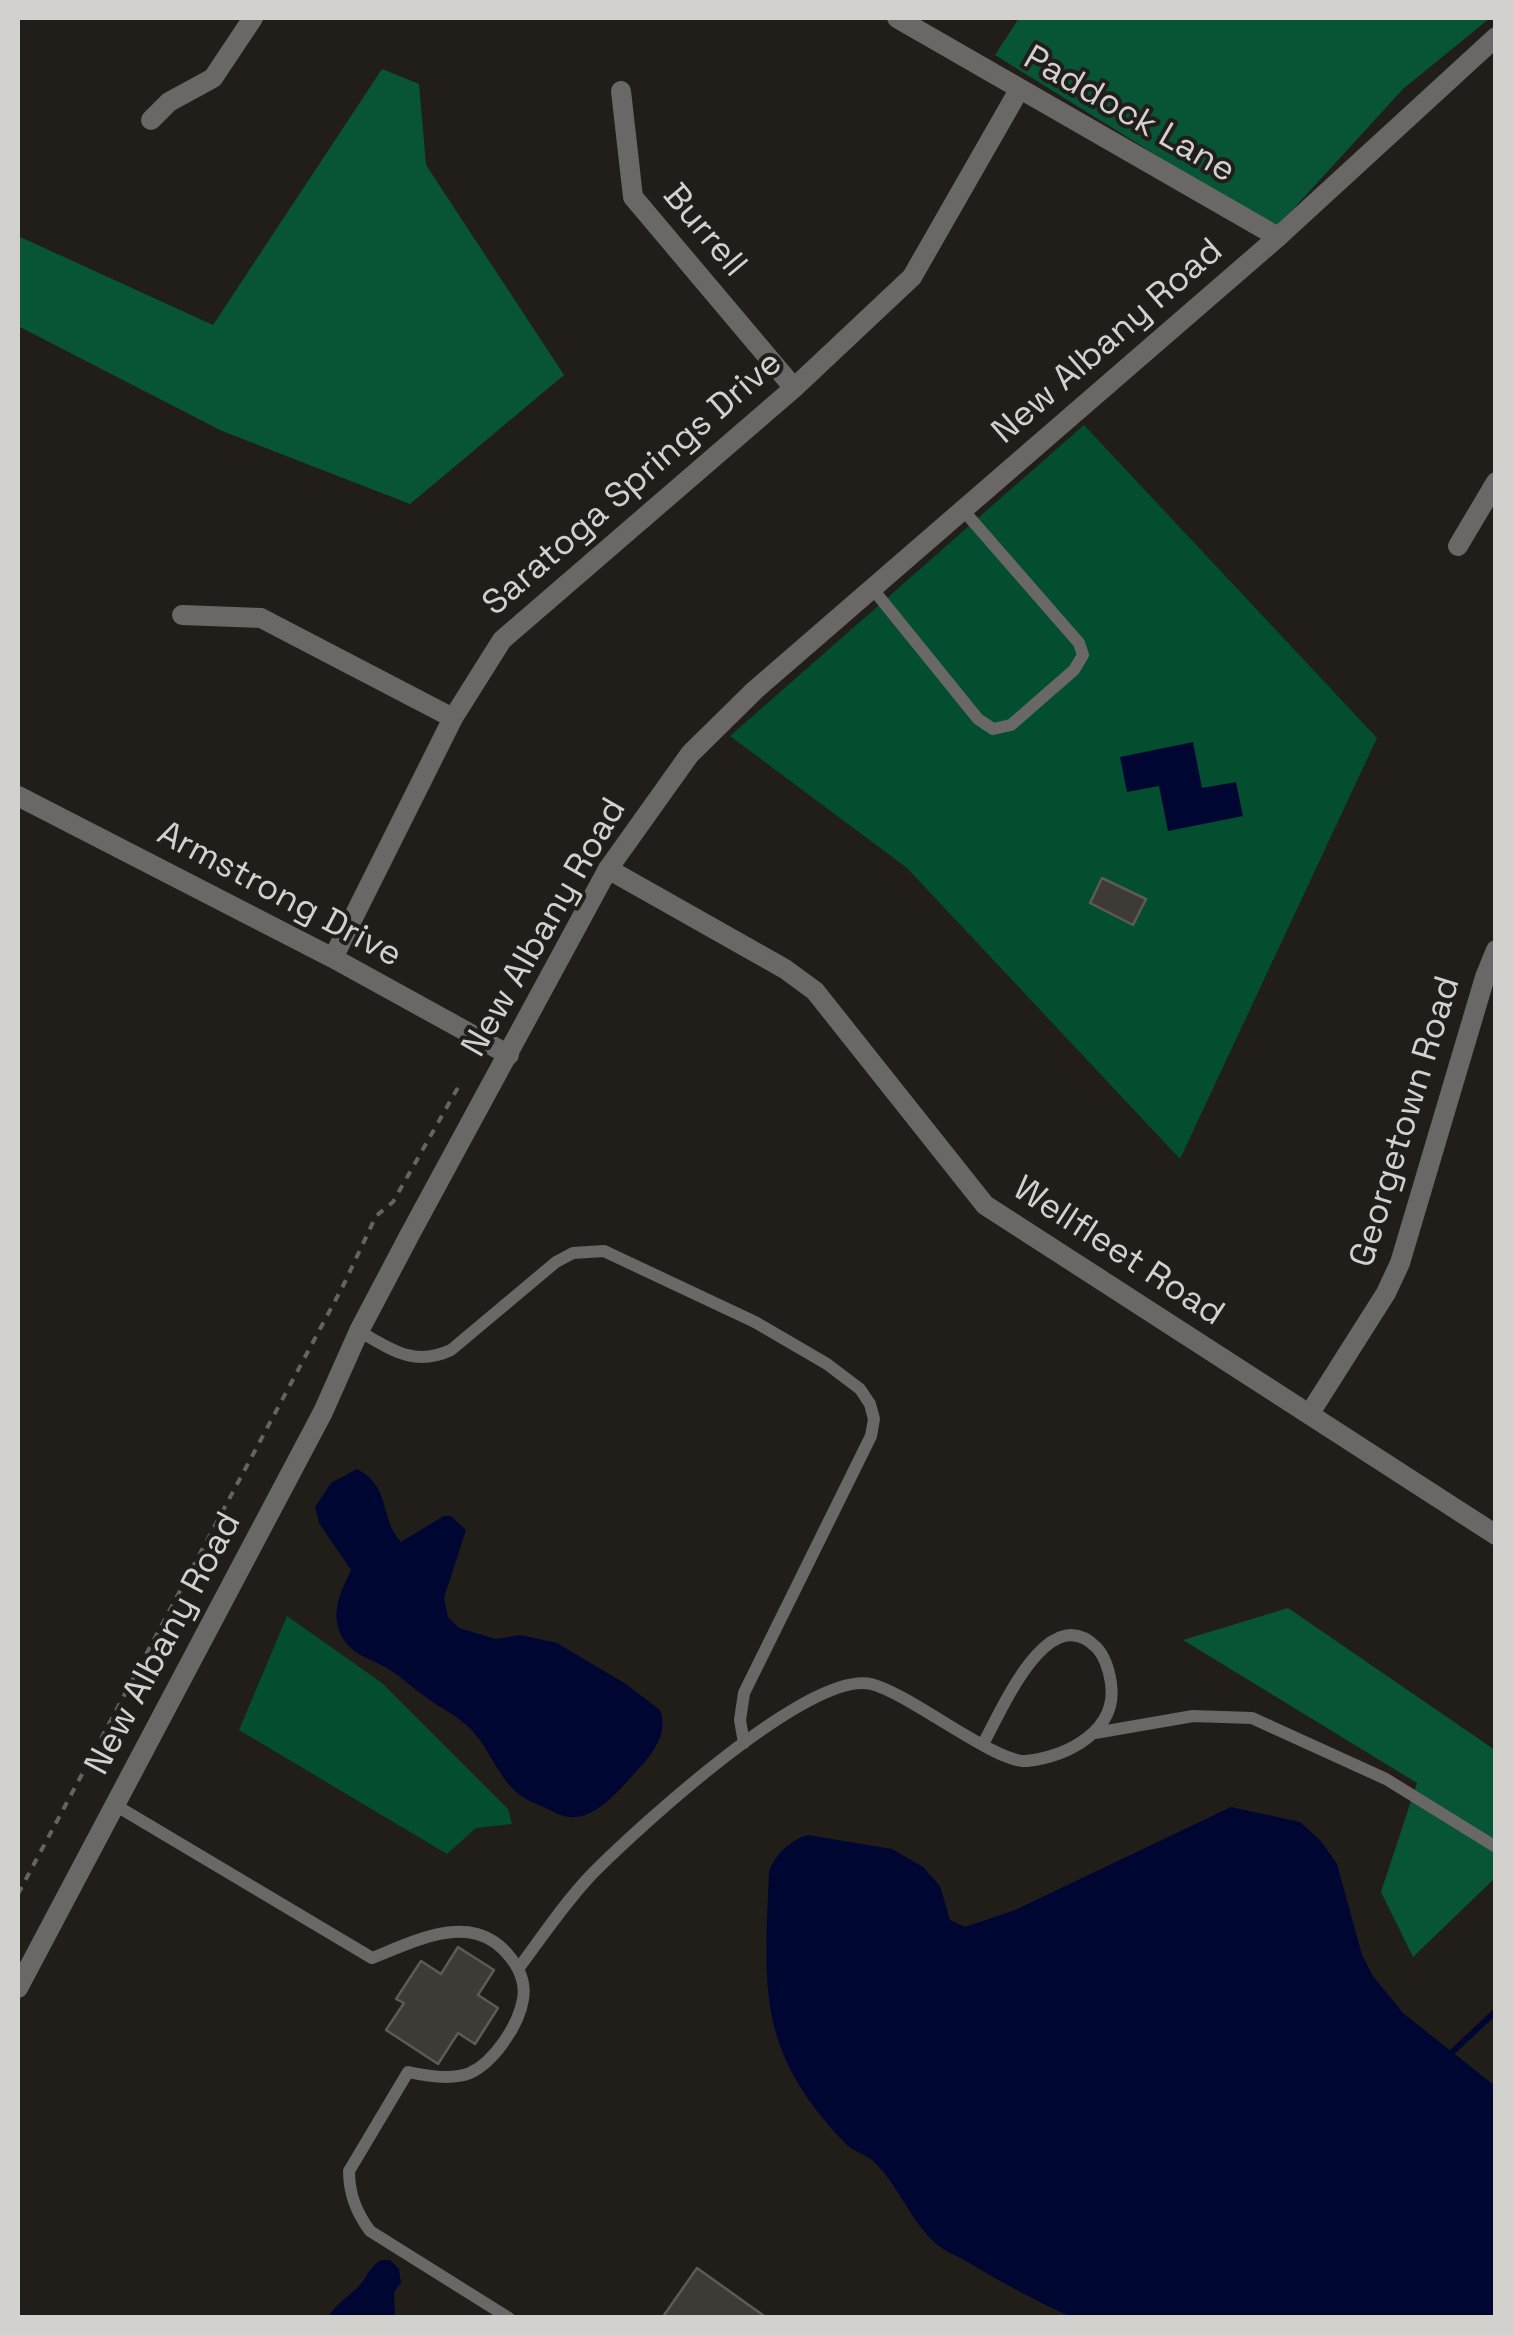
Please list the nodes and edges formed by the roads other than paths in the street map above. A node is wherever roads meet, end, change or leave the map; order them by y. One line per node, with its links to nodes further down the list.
1 (253, 18): 6 (street)
2 (897, 18): 4 (street, Paddock Lane)
3 (1496, 37): 7 (street, New Albany Road)
4 (1019, 90): 7 (street, Paddock Lane); 8 (street, Saratoga Springs Drive)
5 (620, 91): 8 (street, Burrell)
6 (151, 120)
7 (1278, 237): 10 (street, New Albany Road)
8 (794, 388): 14 (street, Saratoga Springs Drive)
9 (1496, 482): 11 (street)
10 (963, 510): 12 (street, New Albany Road); 12 (lane)
11 (1458, 546)
12 (872, 588): 16 (street, New Albany Road)
13 (182, 615): 14 (street)
14 (453, 718): 18 (street, Saratoga Springs Drive)
15 (18, 796): 18 (street, Armstrong Drive)
16 (608, 869): 19 (street, New Albany Road); 21 (street, Wellfleet Road)
17 (1496, 950): 21 (street, Georgetown Road)
18 (333, 958): 19 (street, Armstrong Drive)
19 (508, 1055): 20 (street, New Albany Road)
20 (359, 1331): 24 (lane); 26 (street, New Albany Road)
21 (1310, 1414): 22 (street, Wellfleet Road)
22 (1496, 1536)
23 (1095, 1733): 25 (lane); 25 (lane); 27 (lane)
24 (744, 1743): 25 (lane); 28 (lane)
25 (983, 1744)
26 (115, 1805): 28 (lane); 29 (street, New Albany Road)
27 (1496, 1847)
28 (518, 1969): 30 (lane)
29 (18, 1988)
30 (509, 2318)

